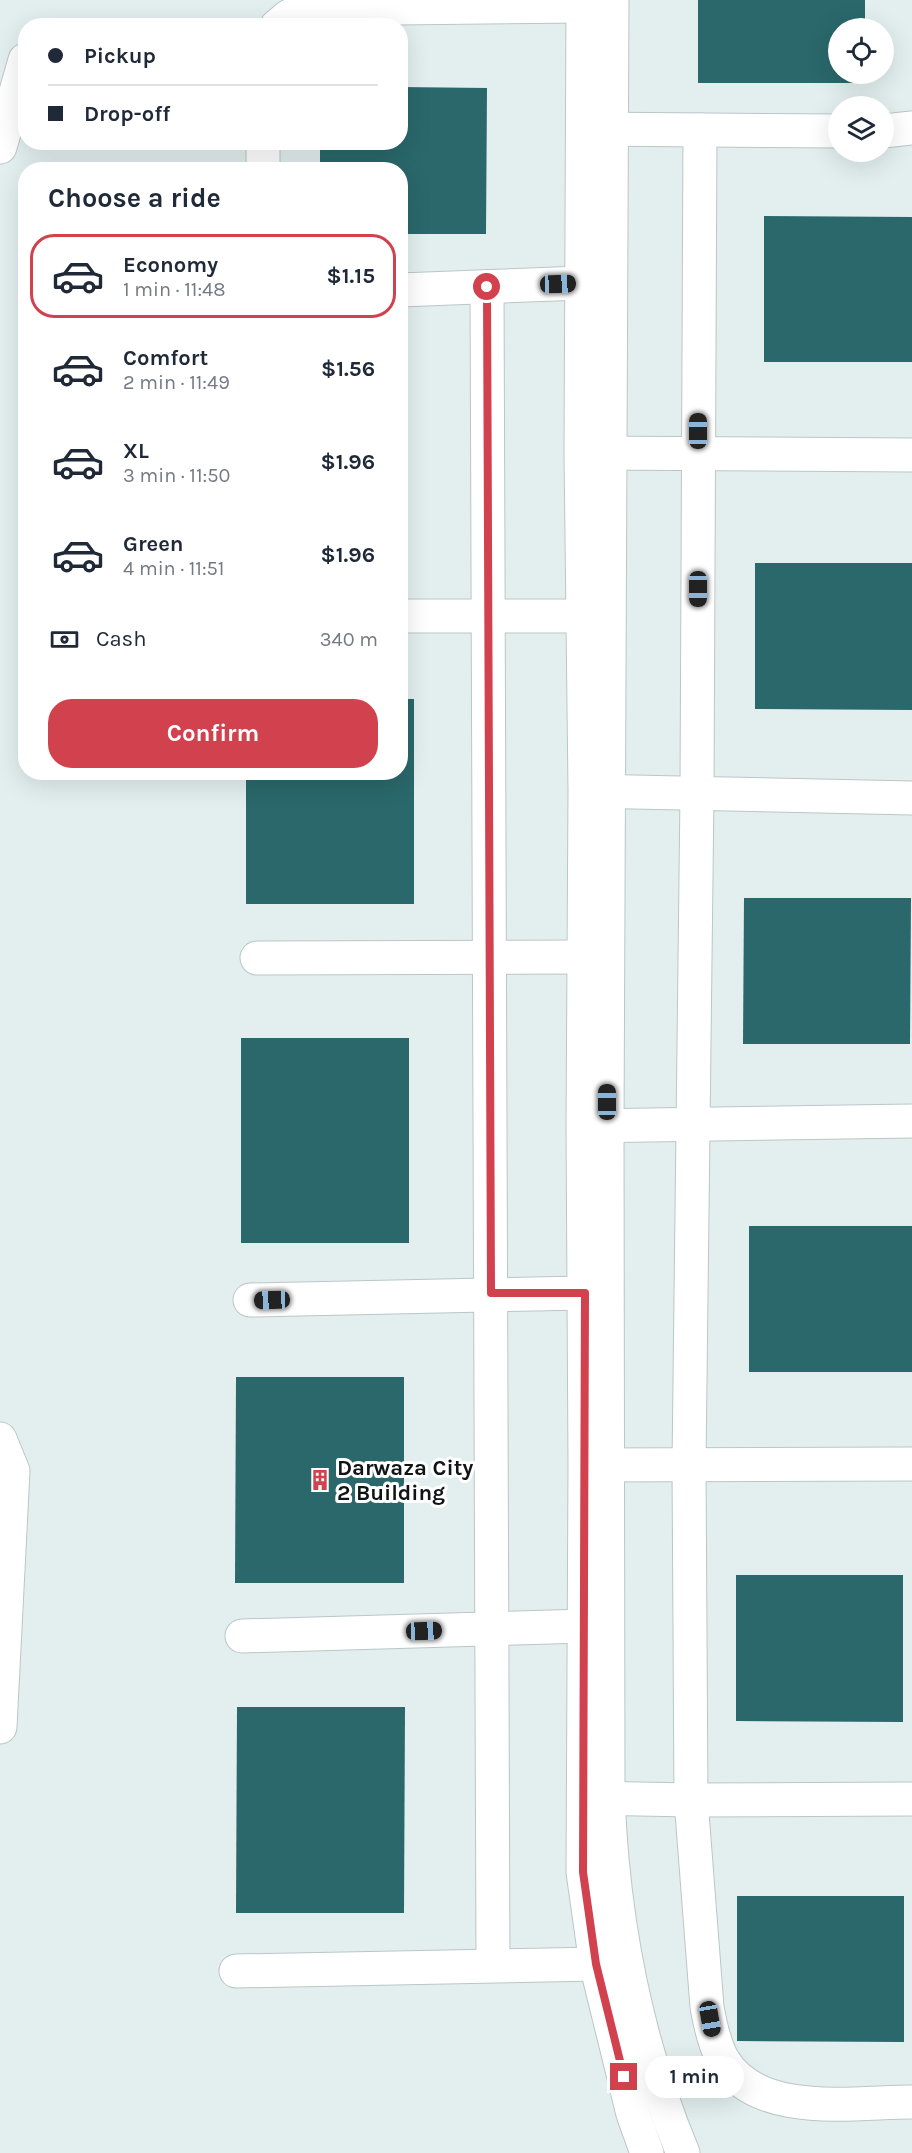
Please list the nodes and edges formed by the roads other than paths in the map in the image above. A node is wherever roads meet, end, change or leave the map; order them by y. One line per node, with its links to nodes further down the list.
1 (593, 2): 2 (street); 5 (street)
2 (287, 18)
3 (18, 84): 9 (street)
4 (912, 128): 7 (street)
5 (598, 129): 6 (street); 10 (street); 13 (street)
6 (700, 130): 8 (street); 14 (street)
7 (894, 130)
8 (828, 131)
9 (0, 147)
10 (582, 283): 11 (street); 13 (street)
11 (487, 287): 12 (street); 17 (street)
12 (408, 290)
13 (596, 453): 14 (street); 18 (street); 19 (street)
14 (698, 454): 15 (street); 20 (street)
15 (912, 455)
16 (408, 616): 17 (street)
17 (488, 616): 18 (street); 22 (street)
18 (583, 616): 19 (street)
19 (597, 791): 20 (street); 23 (street); 27 (street)
20 (697, 793): 21 (street); 26 (street)
21 (912, 798)
22 (488, 957): 23 (street); 24 (street); 28 (street)
23 (583, 957): 27 (street)
24 (257, 958)
25 (912, 1121): 26 (street)
26 (692, 1125): 27 (street); 32 (street)
27 (595, 1126): 29 (street); 34 (street)
28 (491, 1293): 29 (street); 30 (street); 36 (street)
29 (585, 1293): 34 (street)
30 (250, 1300)
31 (0, 1439): 38 (street)
32 (689, 1464): 33 (street); 34 (street); 41 (street)
33 (912, 1464)
34 (597, 1465): 35 (street); 39 (street)
35 (585, 1626): 36 (street); 39 (street)
36 (492, 1629): 37 (street); 42 (street)
37 (242, 1636)
38 (0, 1728)
39 (595, 1797): 41 (street); 43 (street); 47 (street)
40 (912, 1798): 41 (street)
41 (692, 1800): 45 (street)
42 (493, 1964): 43 (street); 44 (street)
43 (596, 1964): 46 (street)
44 (236, 1971)
45 (912, 2102)
46 (647, 2153)
47 (683, 2153)

